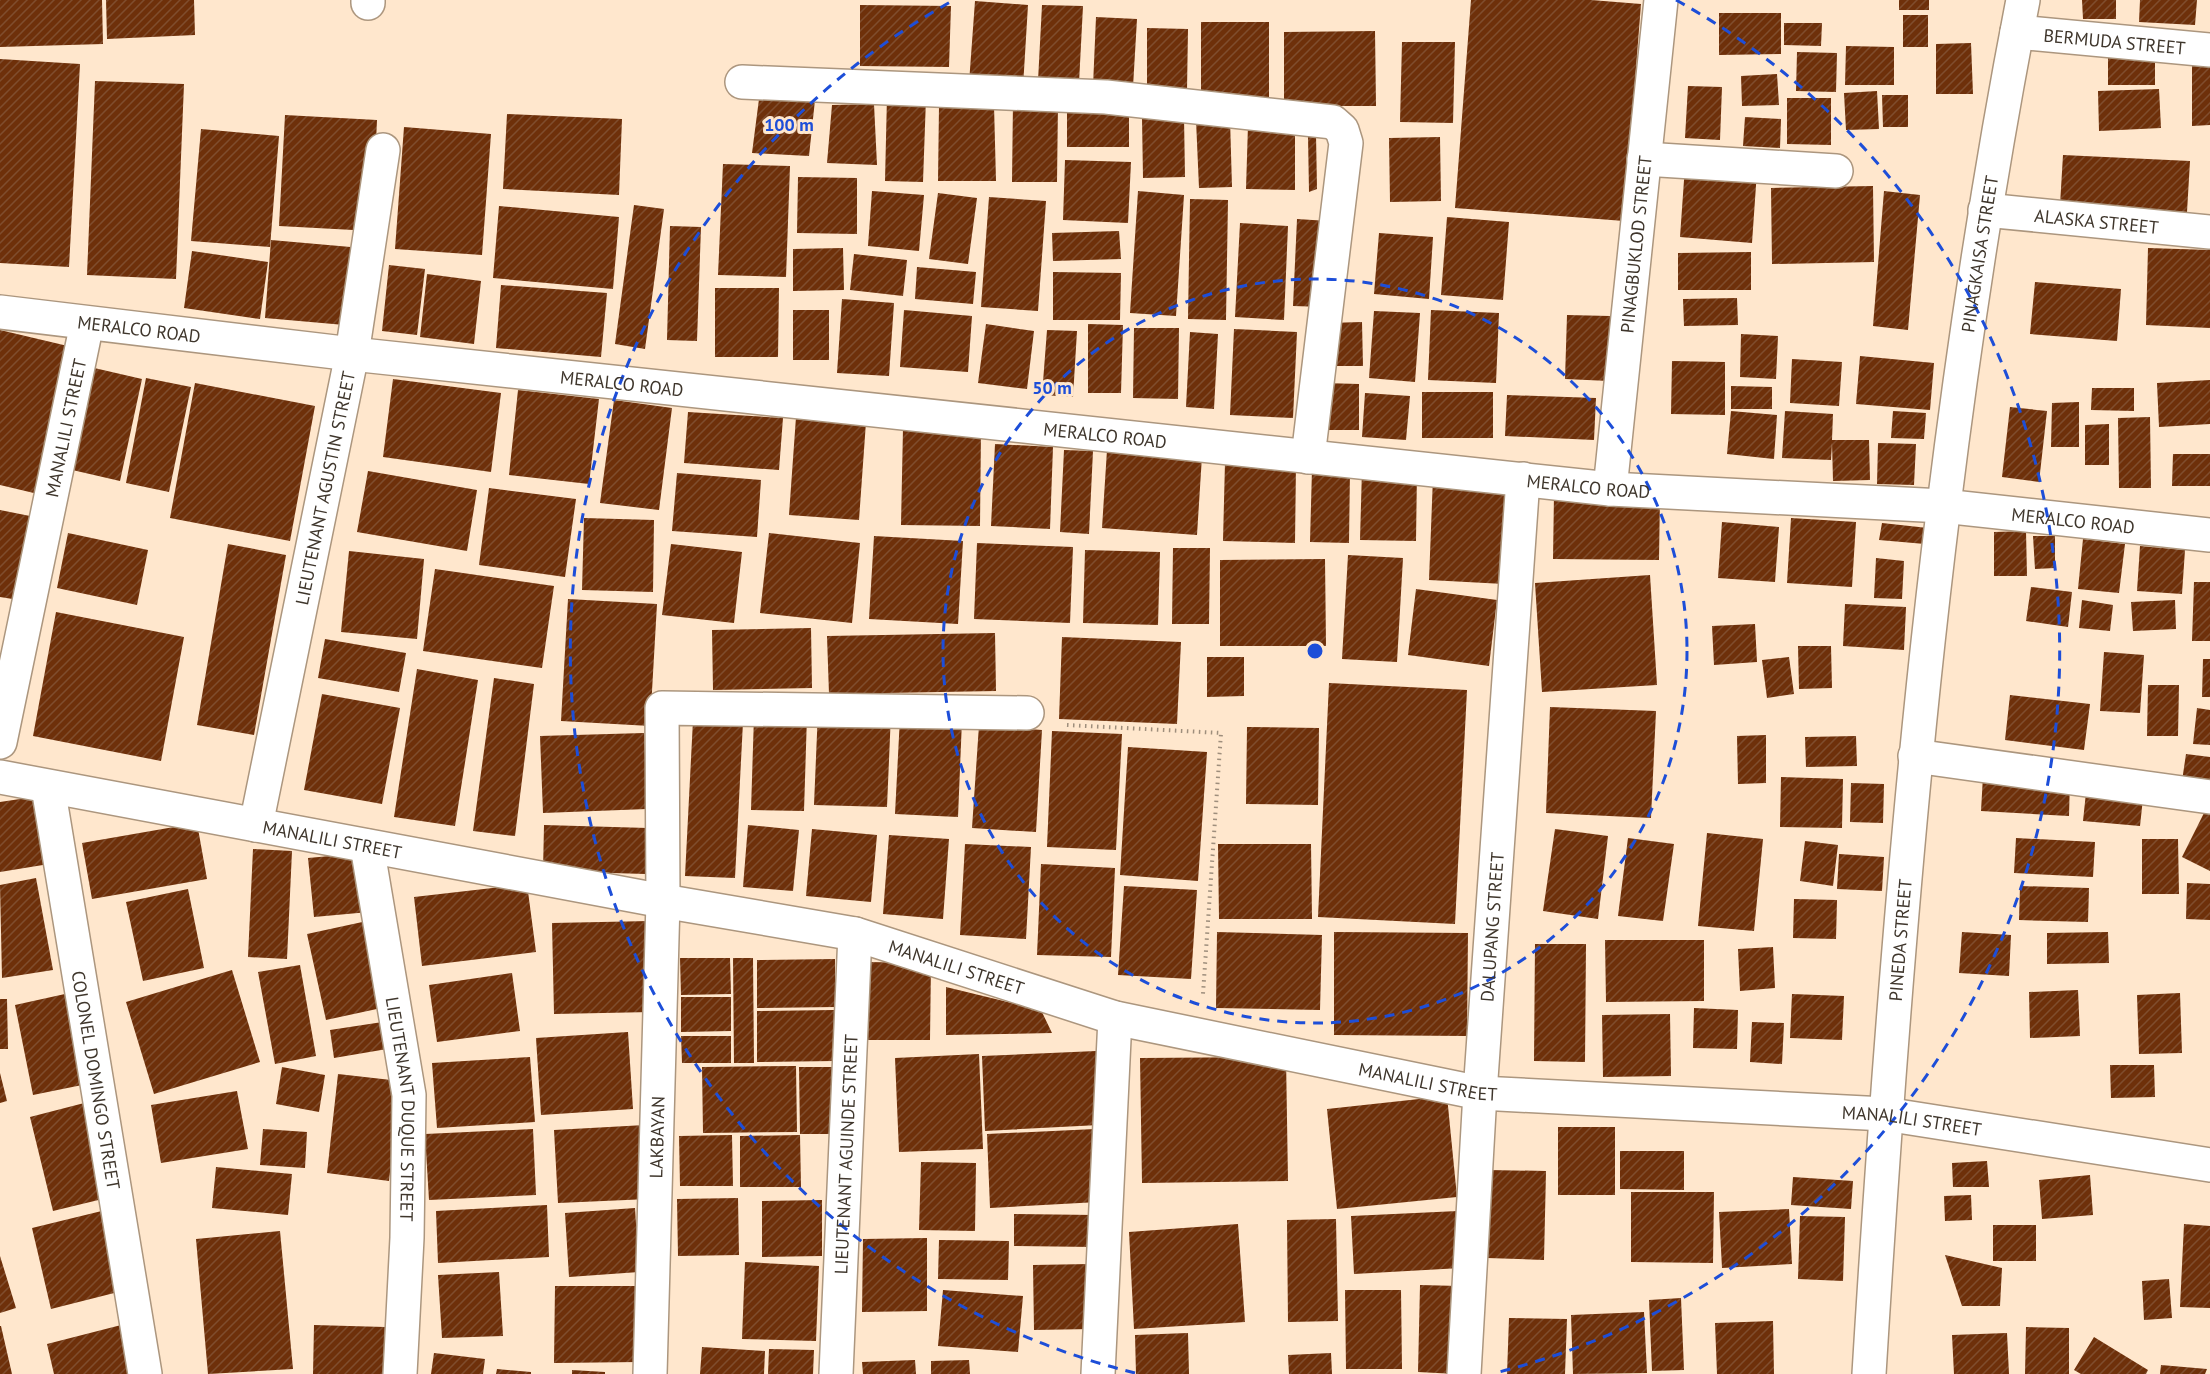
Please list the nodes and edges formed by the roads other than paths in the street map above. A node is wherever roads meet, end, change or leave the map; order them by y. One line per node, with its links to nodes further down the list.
1 (1661, 0): 7 (street, PINAGBUKLOD STREET)
2 (2023, 0): 3 (street, PINAGKAISA STREET)
3 (2017, 32): 4 (street, BERMUDA STREET); 9 (street, PINAGKAISA STREET)
4 (2210, 50)
5 (742, 82): 14 (street)
6 (383, 150): 13 (street, LIEUTENANT AGUSTIN STREET)
7 (1644, 159): 8 (street); 16 (street, PINAGBUKLOD STREET)
8 (1836, 171)
9 (1985, 210): 10 (street, ALASKA STREET); 17 (street, PINAGKAISA STREET)
10 (2210, 232)
11 (0, 312): 12 (street, MERALCO ROAD)
12 (87, 323): 13 (street, MERALCO ROAD); 20 (street, MANALILI STREET)
13 (352, 354): 14 (street, MERALCO ROAD); 25 (street, LIEUTENANT AGUSTIN STREET)
14 (1308, 457): 15 (street, MERALCO ROAD)
15 (1523, 479): 16 (street, MERALCO ROAD); 30 (street, DALUPANG STREET)
16 (1610, 489): 17 (street, MERALCO ROAD)
17 (1943, 506): 18 (street, MERALCO ROAD); 21 (street, PINEDA STREET)
18 (2210, 535)
19 (1027, 713): 27 (street)
20 (0, 742)
21 (1915, 756): 24 (street); 31 (street, PINEDA STREET)
22 (0, 777): 23 (street, MANALILI STREET)
23 (48, 788): 25 (street, MANALILI STREET); 33 (street, COLONEL DOMINGO STREET)
24 (2210, 797)
25 (256, 825): 26 (street, MANALILI STREET)
26 (368, 846): 27 (street, MANALILI STREET); 34 (street, LIEUTENANT DUQUE STREET)
27 (663, 901): 28 (street, MANALILI STREET); 35 (street, LAKBAYAN)
28 (855, 934): 29 (street, MANALILI STREET); 36 (street, LIEUTENANT AGUINDE STREET)
29 (1115, 1018): 30 (street, MANALILI STREET); 37 (street)
30 (1480, 1093): 31 (street, MANALILI STREET); 38 (street, DALUPANG STREET)
31 (1885, 1114): 32 (street, MANALILI STREET); 39 (street, PINEDA STREET)
32 (2210, 1165)
33 (145, 1374)
34 (400, 1374)
35 (650, 1374)
36 (836, 1374)
37 (1098, 1374)
38 (1464, 1374)
39 (1869, 1374)

